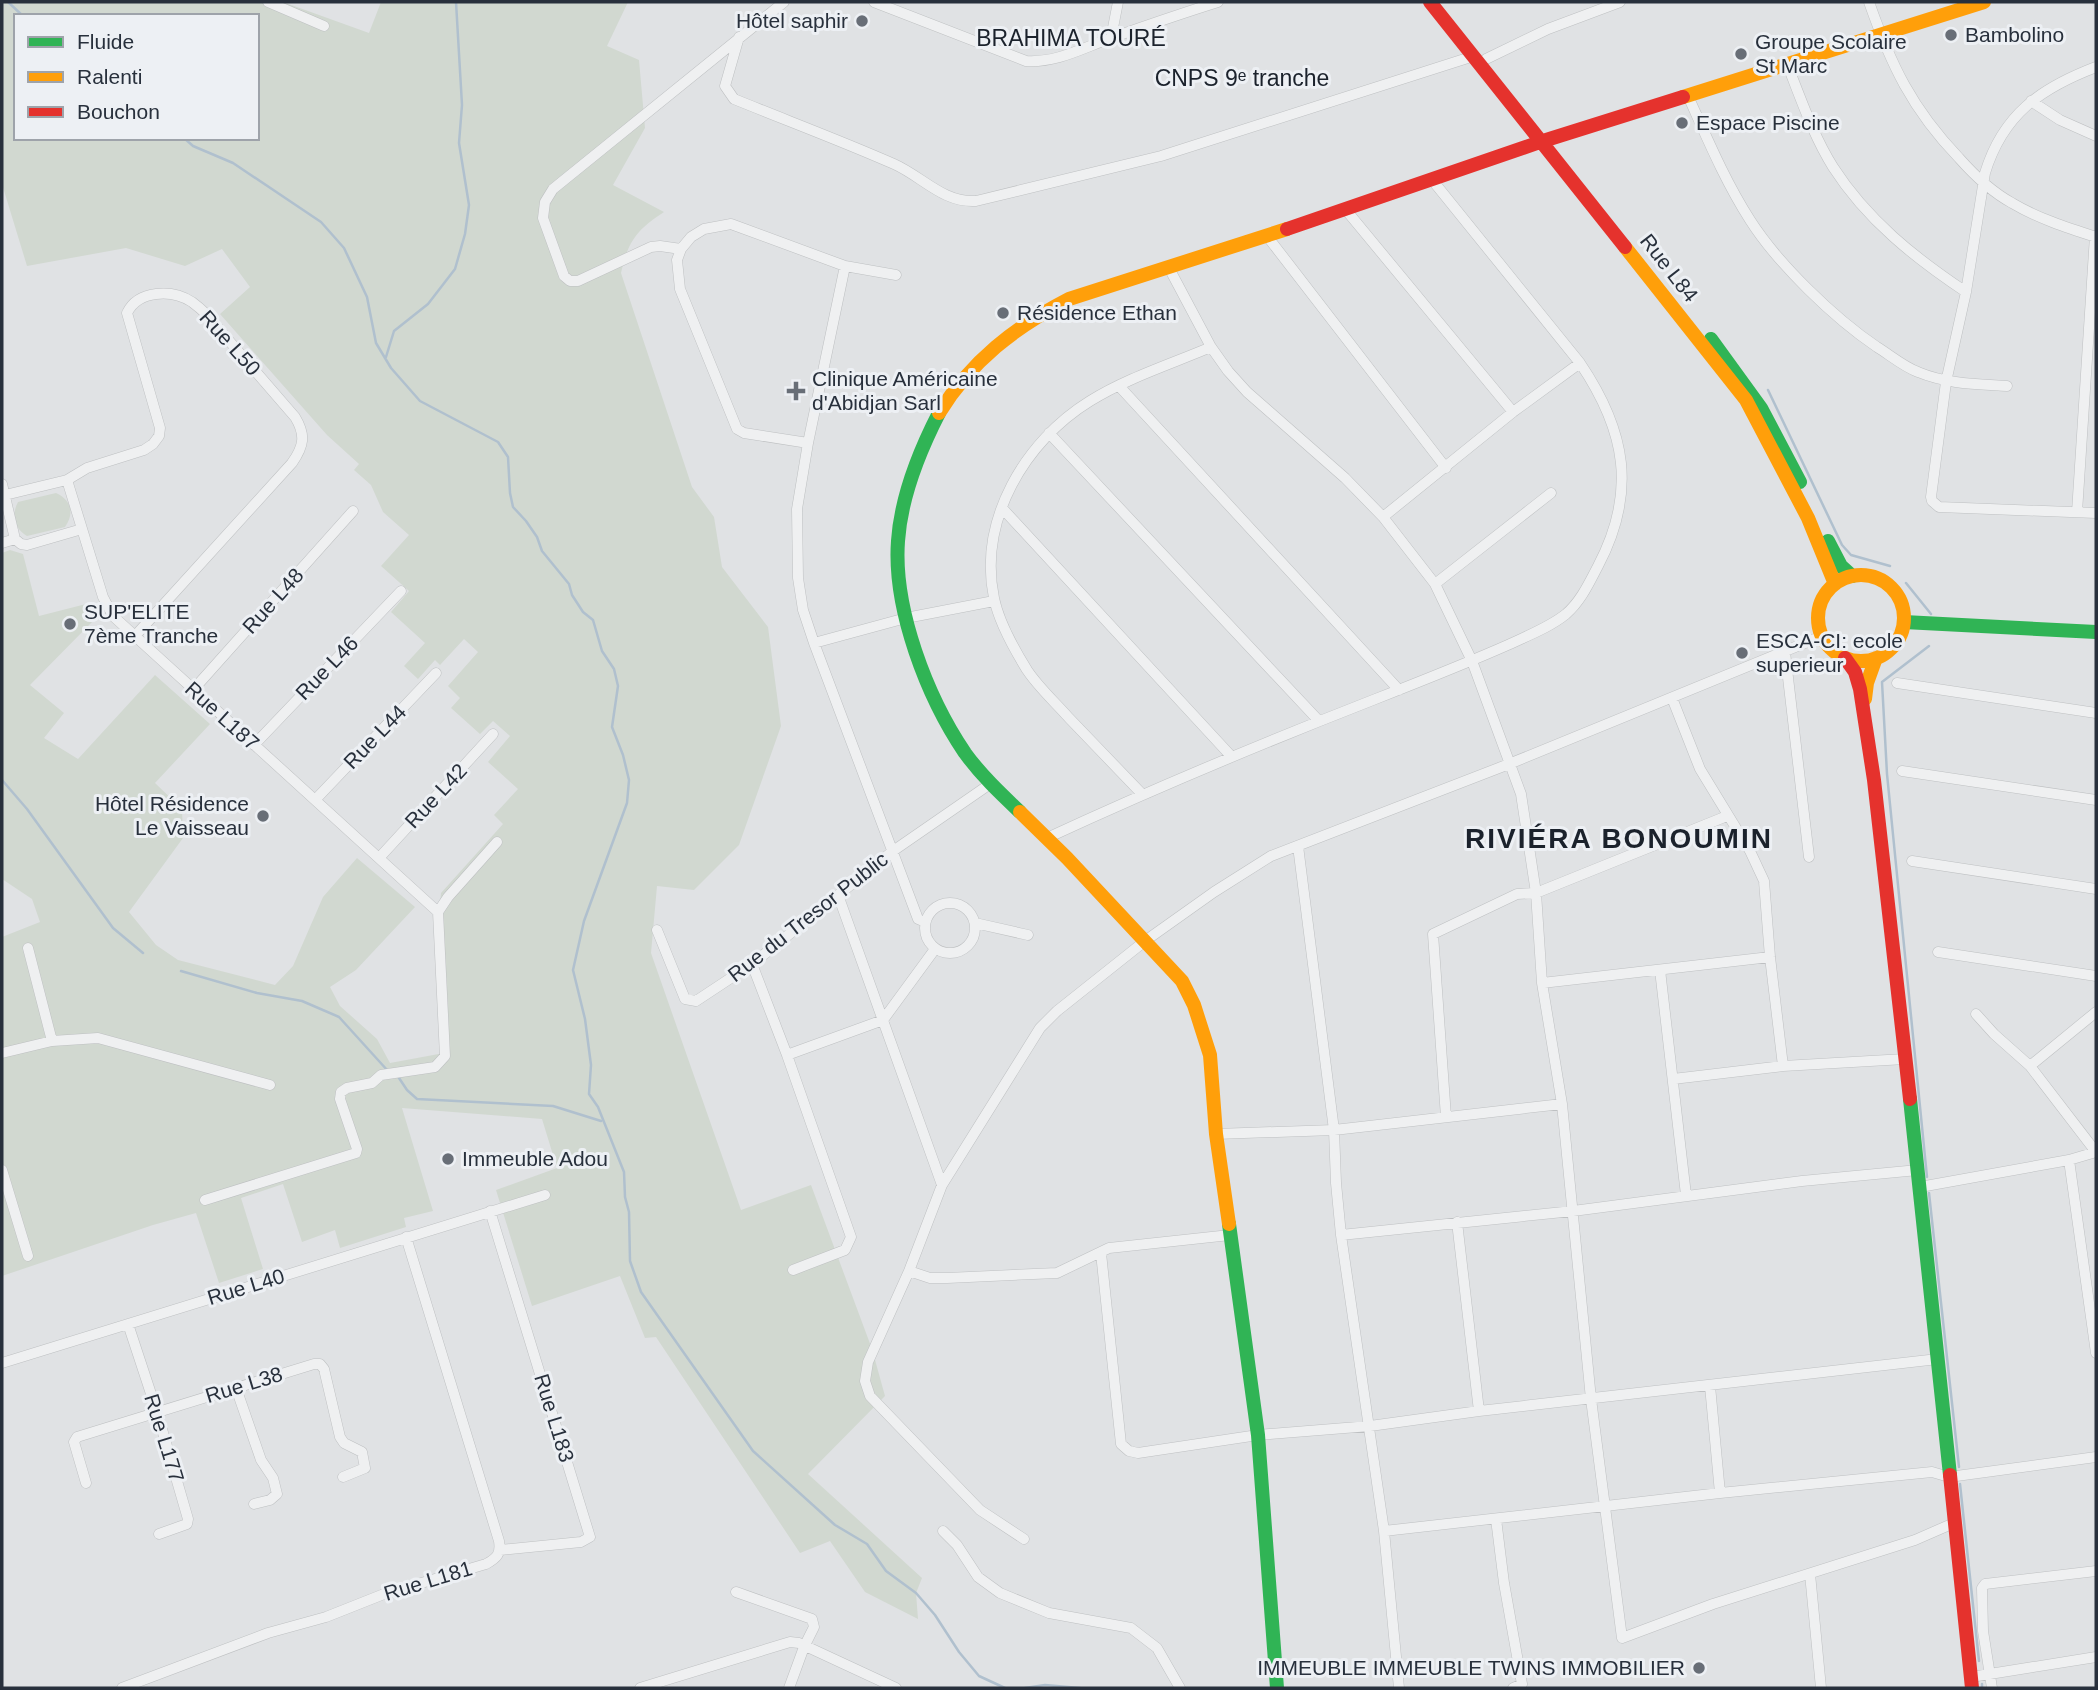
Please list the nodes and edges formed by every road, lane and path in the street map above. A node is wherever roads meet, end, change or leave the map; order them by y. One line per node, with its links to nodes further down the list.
1 (268, 2): 11 (street)
2 (784, 2): 13 (street)
3 (874, 2): 14 (street)
4 (1118, 2): 14 (street)
5 (1218, 2): 14 (street)
6 (1430, 2): 15 (street, Rue L84)
7 (1442, 2): 15 (street, Rue L84)
8 (1620, 2): 15 (street)
9 (1869, 2): 12 (street)
10 (1984, 2): 12 (street)
11 (324, 26)
12 (1880, 35): 16 (street); 23 (street)
13 (739, 37): 15 (street); 27 (street)
14 (1111, 38)
15 (1480, 57): 21 (street, Rue L84)
16 (1787, 64): 18 (street); 31 (street)
17 (2096, 67): 19 (street)
18 (1688, 96): 21 (street); 34 (street)
19 (2031, 101): 20 (street); 23 (street)
20 (2096, 136)
21 (1546, 140): 22 (street); 53 (street, Rue L84); 55 (street, Rue L84)
22 (1433, 181): 24 (street); 33 (street)
23 (1984, 182): 26 (street); 31 (street)
24 (1346, 210): 25 (street); 37 (street)
25 (1267, 236): 29 (street); 40 (street)
26 (2096, 236): 47 (street)
27 (681, 249): 28 (street); 39 (street)
28 (845, 266): 30 (street); 39 (street)
29 (1169, 268): 32 (street); 58 (street)
30 (896, 275)
31 (1966, 292): 34 (street)
32 (1211, 347): 35 (street); 49 (street)
33 (1580, 363): 37 (street); 67 (street)
34 (1946, 382): 36 (street); 47 (street)
35 (1119, 386): 38 (street); 71 (street)
36 (2007, 386)
37 (1513, 412): 40 (street)
38 (1049, 433): 45 (street); 75 (street)
39 (808, 443): 63 (street)
40 (1446, 468): 49 (street)
41 (67, 480): 44 (street, Rue L50); 50 (street, Rue L187); 61 (street, Rue L50)
42 (2, 484): 44 (street)
43 (1551, 493): 54 (street)
44 (5, 495): 51 (street)
45 (1002, 508): 57 (street); 78 (street)
46 (354, 511): 70 (street, Rue L48)
47 (2077, 512): 48 (street)
48 (2096, 513)
49 (1383, 517): 54 (street)
50 (82, 529): 51 (street); 61 (street, Rue L187)
51 (15, 538): 52 (street)
52 (2, 543)
53 (1852, 576): 55 (street); 59 (street)
54 (1434, 584): 67 (street)
55 (1835, 584): 62 (street)
56 (401, 591): 77 (street, Rue L46)
57 (994, 601): 58 (street); 82 (street)
58 (906, 618): 63 (street); 81 (street)
59 (1904, 622): 60 (street); 66 (street)
60 (2096, 632)
61 (134, 636): 70 (street, Rue L187)
62 (1822, 636): 64 (street); 65 (street)
63 (814, 643): 89 (street)
64 (1785, 652): 72 (street); 90 (street)
65 (1845, 658): 66 (street); 74 (street)
66 (1876, 658): 74 (street)
67 (1472, 661): 71 (street); 79 (street)
68 (436, 673): 83 (street, Rue L44)
69 (1898, 683): 73 (street)
70 (193, 690): 77 (street, Rue L187)
71 (1399, 690): 75 (street)
72 (1672, 698): 79 (street); 85 (street)
73 (2096, 713)
74 (1866, 718): 116 (street)
75 (1320, 721): 78 (street)
76 (493, 734): 91 (street, Rue L42)
77 (254, 745): 83 (street, Rue L187)
78 (1231, 755): 82 (street)
79 (1509, 764): 88 (street); 94 (street)
80 (1902, 771): 84 (street)
81 (990, 784): 86 (street); 89 (street, Rue du Tresor Public)
82 (1142, 794): 86 (street)
83 (314, 800): 91 (street, Rue L187)
84 (2096, 800)
85 (1727, 816): 94 (street); 105 (street)
86 (1047, 838): 101 (street)
87 (497, 842): 96 (street)
88 (1298, 846): 101 (street); 123 (street)
89 (892, 851): 95 (street, Rue du Tresor Public); 97 (street)
90 (1809, 857)
91 (379, 859): 96 (street, Rue L187)
92 (1912, 861): 93 (street)
93 (2096, 888)
94 (1536, 893): 109 (street); 122 (street)
95 (838, 895): 106 (street, Rue du Tresor Public); 112 (street)
96 (438, 912): 133 (street)
97 (925, 922): 98 (street); 103 (street)
98 (975, 923): 100 (street); 103 (street)
99 (657, 930): 106 (street, Rue du Tresor Public)
100 (1028, 934)
101 (1145, 940): 124 (street); 129 (street)
102 (28, 947): 113 (street)
103 (935, 949): 112 (street)
104 (1938, 952): 108 (street)
105 (1770, 957): 107 (street); 117 (street)
106 (752, 964): 115 (street)
107 (1660, 970): 109 (street); 119 (street)
108 (2096, 976)
109 (1542, 983): 121 (street)
110 (2096, 1012): 118 (street)
111 (1976, 1014): 118 (street)
112 (883, 1020): 115 (street); 129 (street)
113 (52, 1041): 114 (street); 120 (street)
114 (2, 1053)
115 (788, 1055): 142 (street)
116 (1905, 1059): 117 (street); 128 (street)
117 (1783, 1066): 119 (street)
118 (2030, 1066): 125 (street)
119 (1673, 1079): 132 (street)
120 (270, 1085)
121 (1562, 1104): 122 (street); 135 (street)
122 (1446, 1117): 123 (street)
123 (1334, 1130): 124 (street); 138 (street)
124 (1216, 1134): 137 (street)
125 (2096, 1152): 126 (street)
126 (2069, 1160): 130 (street); 145 (street)
127 (2, 1170): 141 (street)
128 (1917, 1170): 130 (street); 132 (street)
129 (942, 1185): 143 (street)
130 (1920, 1186): 146 (street)
131 (545, 1195): 134 (street, Rue L40)
132 (1686, 1195): 135 (street)
133 (205, 1200)
134 (491, 1211): 139 (street, Rue L40); 168 (street, Rue L183)
135 (1573, 1211): 136 (street); 150 (street)
136 (1457, 1222): 138 (street); 151 (street)
137 (1230, 1235): 140 (street); 154 (street)
138 (1342, 1235): 153 (street)
139 (406, 1237): 144 (street, Rue L40); 168 (street)
140 (1101, 1252): 143 (street); 154 (street)
141 (28, 1256)
142 (793, 1270)
143 (909, 1271): 167 (street)
144 (128, 1324): 147 (street, Rue L40); 152 (street, Rue L177)
145 (2096, 1353)
146 (1938, 1359): 148 (street); 157 (street)
147 (2, 1363)
148 (1710, 1386): 150 (street); 159 (street)
149 (236, 1388): 152 (street, Rue L38); 156 (street, Rue L38); 160 (street)
150 (1591, 1399): 151 (street); 161 (street)
151 (1479, 1411): 153 (street)
152 (157, 1412): 158 (street, Rue L38); 166 (street, Rue L177)
153 (1370, 1426): 154 (street); 165 (street)
154 (1258, 1435): 181 (street)
155 (2096, 1457): 157 (street)
156 (343, 1477)
157 (1949, 1477): 159 (street); 163 (street)
158 (86, 1483)
159 (1720, 1493): 161 (street)
160 (254, 1504)
161 (1606, 1507): 162 (street); 170 (street)
162 (1496, 1518): 165 (street); 183 (street)
163 (1954, 1523): 170 (street); 175 (street)
164 (943, 1531): 180 (street)
165 (1384, 1531): 182 (street)
166 (159, 1534)
167 (1024, 1539)
168 (500, 1550): 176 (street, Rue L181)
169 (2096, 1571): 174 (street)
170 (1810, 1574): 184 (street)
171 (736, 1592): 172 (street)
172 (804, 1647): 177 (street); 178 (street); 179 (street)
173 (2096, 1657): 174 (street)
174 (1991, 1674): 175 (street); 185 (street)
175 (1971, 1683)
176 (122, 1688)
177 (640, 1688)
178 (789, 1688)
179 (896, 1688)
180 (1180, 1688)
181 (1277, 1688)
182 (1399, 1688)
183 (1513, 1688)
184 (1821, 1688)
185 (1992, 1688)

